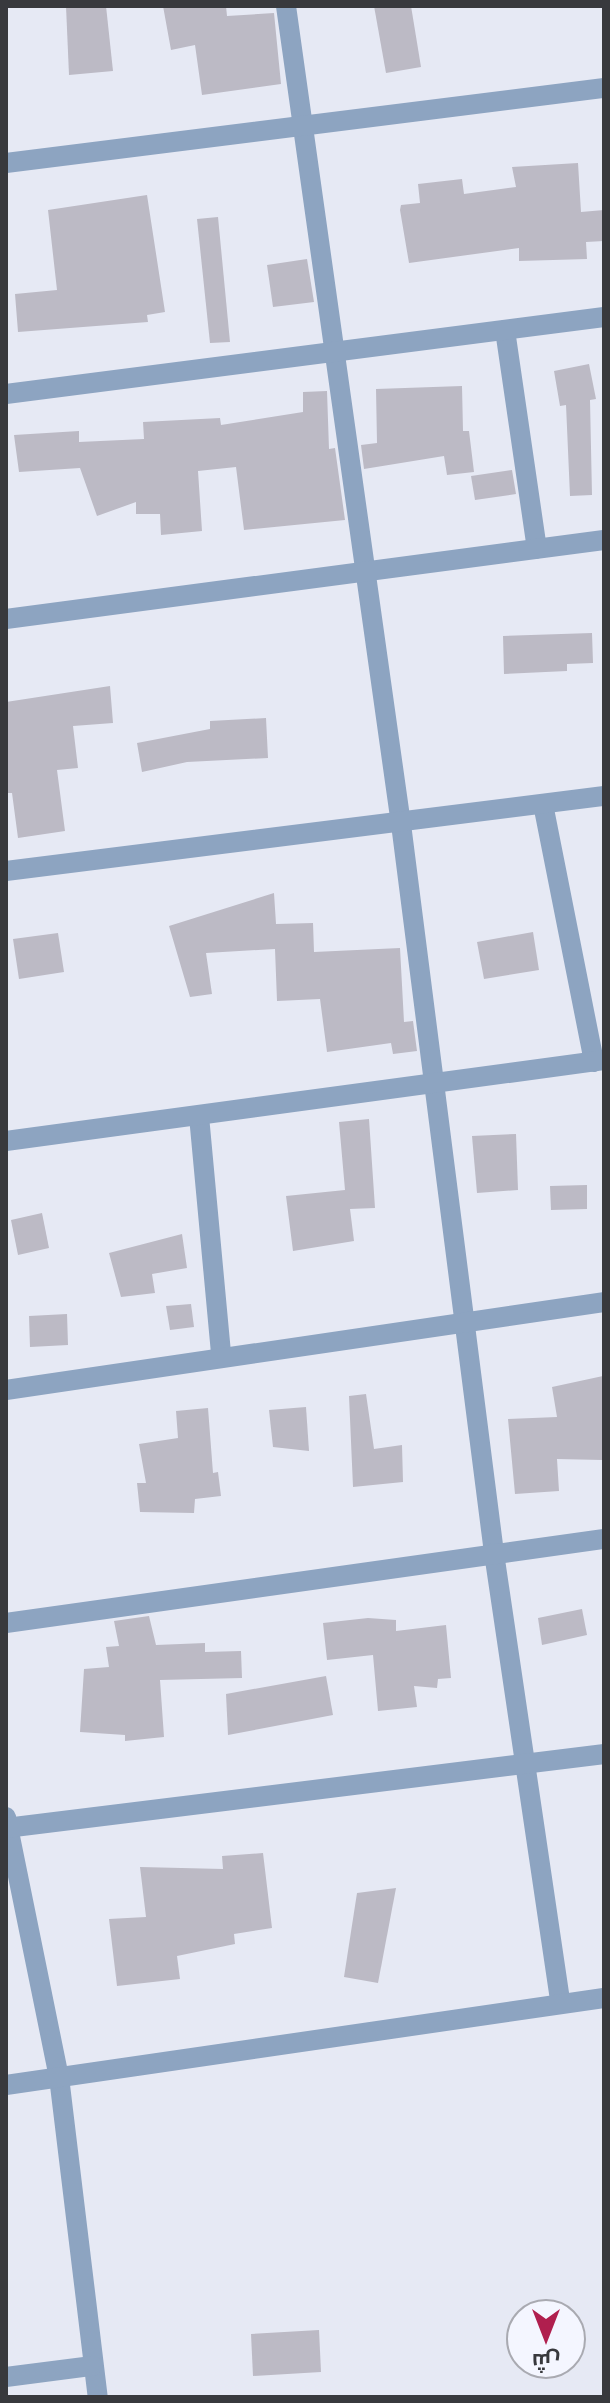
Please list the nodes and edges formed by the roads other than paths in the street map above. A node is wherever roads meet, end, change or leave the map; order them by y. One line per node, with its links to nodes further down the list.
1 (286, 6): 3 (street)
2 (604, 88): 3 (street)
3 (302, 126): 4 (street); 7 (street)
4 (6, 163)
5 (604, 317): 6 (street)
6 (505, 330): 7 (street); 10 (street)
7 (334, 354): 8 (street); 11 (street)
8 (6, 394)
9 (604, 540): 10 (street)
10 (537, 549): 11 (street)
11 (365, 574): 12 (street); 15 (street)
12 (6, 619)
13 (604, 796): 14 (street)
14 (543, 804): 15 (street); 17 (street)
15 (401, 824): 16 (street); 18 (street)
16 (6, 871)
17 (599, 1061): 18 (street)
18 (434, 1086): 19 (street); 22 (street)
19 (199, 1116): 20 (street); 23 (street)
20 (6, 1141)
21 (604, 1302): 22 (street)
22 (466, 1321): 23 (street); 26 (street)
23 (221, 1355): 24 (street)
24 (6, 1390)
25 (604, 1539): 26 (street)
26 (494, 1553): 27 (street); 29 (street)
27 (6, 1623)
28 (604, 1754): 29 (street)
29 (526, 1766): 30 (street); 32 (street)
30 (7, 1824): 33 (street)
31 (604, 1998): 32 (street)
32 (560, 2002): 33 (street)
33 (59, 2077): 34 (street); 35 (street)
34 (6, 2085)
35 (92, 2366): 36 (street); 37 (street)
36 (6, 2377)
37 (98, 2397)

